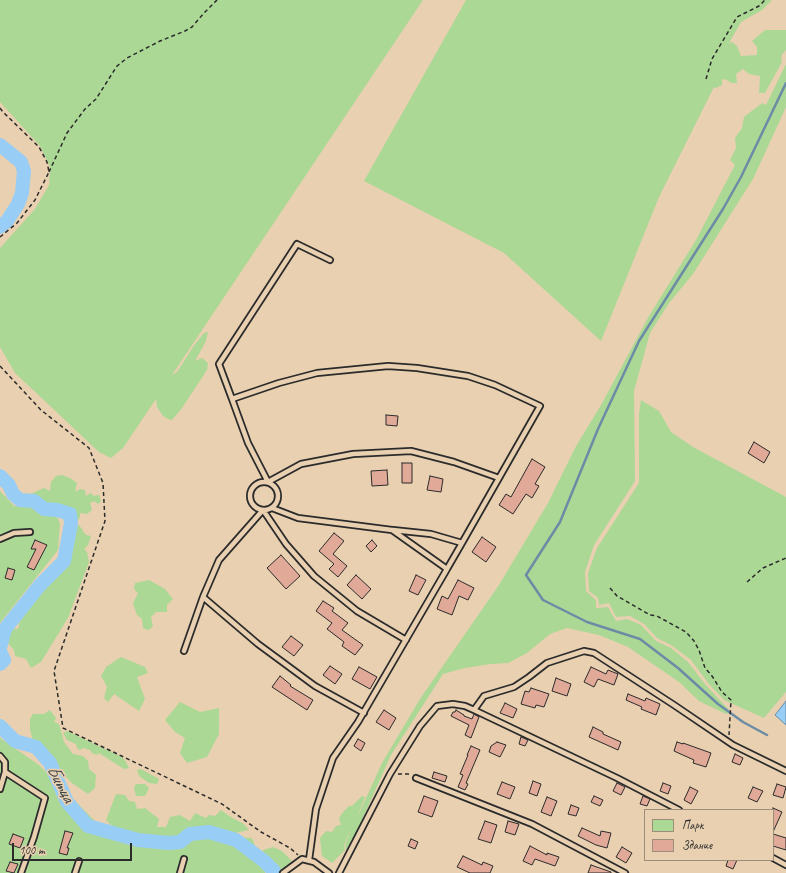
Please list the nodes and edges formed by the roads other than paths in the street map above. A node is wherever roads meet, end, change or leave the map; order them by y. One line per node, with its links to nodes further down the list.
1 (330, 260): 2 (lane)
2 (232, 400): 3 (lane); 4 (lane)
3 (499, 478): 4 (lane); 10 (lane)
4 (268, 482): 5 (lane); 6 (lane)
5 (272, 508): 6 (lane); 7 (lane)
6 (263, 510): 12 (lane); 13 (lane)
7 (392, 530): 10 (lane); 11 (lane)
8 (30, 532): 9 (lane)
9 (0, 539)
10 (462, 543): 11 (lane)
11 (447, 568): 13 (lane)
12 (203, 597): 14 (lane); 16 (lane)
13 (406, 640): 16 (lane)
14 (184, 651)
15 (474, 710): 18 (lane); 22 (lane); 33 (lane)
16 (364, 713): 25 (lane)
17 (0, 756): 19 (lane)
18 (786, 771)
19 (5, 772): 21 (lane); 28 (lane)
20 (416, 778): 34 (lane)
21 (0, 789)
22 (677, 809)
23 (184, 859): 30 (lane)
24 (774, 859): 27 (lane)
25 (309, 860): 31 (lane); 32 (lane)
26 (79, 861): 29 (lane)
27 (786, 865)
28 (21, 873)
29 (75, 873)
30 (180, 873)
31 (283, 873)
32 (330, 873)
33 (339, 873)
34 (625, 873)

